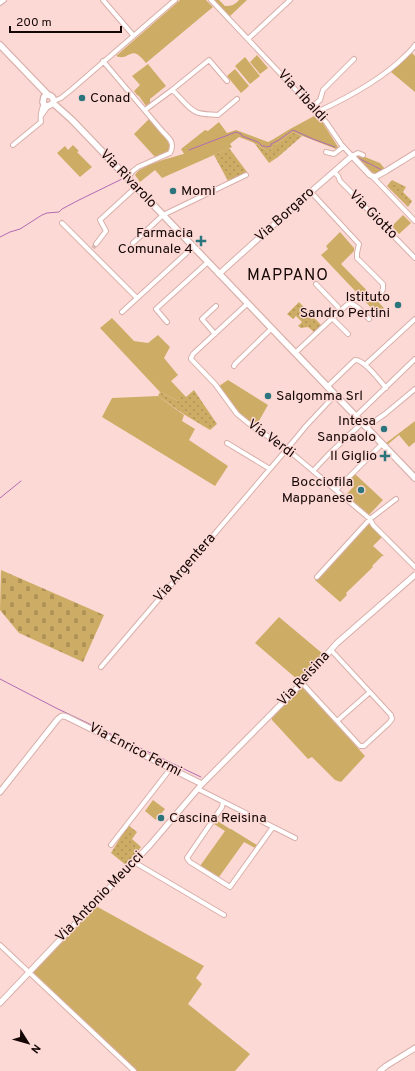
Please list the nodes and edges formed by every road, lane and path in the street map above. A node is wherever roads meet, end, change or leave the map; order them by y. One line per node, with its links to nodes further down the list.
1 (4, 0): 6 (street)
2 (104, 0): 7 (street)
3 (175, 0): 7 (street)
4 (210, 0): 8 (street, Via Tibaldi)
5 (290, 0): 8 (street)
6 (0, 3)
7 (133, 35): 12 (street)
8 (248, 39): 17 (street, Via Tibaldi)
9 (0, 45): 16 (main road)
10 (415, 45): 19 (street)
11 (354, 59): 17 (street)
12 (103, 61): 16 (street); 18 (street)
13 (227, 81): 14 (street)
14 (172, 90): 15 (street); 18 (street)
15 (237, 99)
16 (49, 101): 20 (street); 29 (main road, Via Rivarolo)
17 (312, 106): 19 (street, Via Tibaldi)
18 (145, 110): 29 (street)
19 (317, 112): 21 (street, Via Tibaldi)
20 (13, 145)
21 (343, 147): 22 (street); 25 (street, Via Tibaldi)
22 (326, 152)
23 (415, 153): 28 (street)
24 (363, 155): 25 (street)
25 (352, 156): 26 (street, Via Borgaro); 28 (street)
26 (334, 172): 31 (street, Via Borgaro); 38 (street, Via Giotto)
27 (246, 175): 32 (street, Via Rivarolo)
28 (372, 176): 33 (street)
29 (127, 178): 30 (main road, Via Rivarolo)
30 (136, 187): 32 (main road, Via Rivarolo); 37 (street)
31 (311, 192): 40 (street, Via Borgaro); 43 (street)
32 (162, 215): 35 (street); 36 (main road)
33 (415, 221)
34 (62, 223): 37 (street)
35 (133, 243)
36 (193, 247): 39 (main road); 42 (street)
37 (93, 248): 42 (street)
38 (415, 258)
39 (208, 262): 40 (main road); 51 (street)
40 (219, 274): 44 (main road)
41 (316, 284): 47 (street)
42 (138, 298): 46 (street)
43 (378, 300)
44 (247, 304): 52 (main road); 53 (street, Via Verdi)
45 (216, 306): 53 (street)
46 (122, 312)
47 (339, 312): 48 (street); 49 (street)
48 (332, 318): 54 (street); 55 (street)
49 (369, 319)
50 (415, 319): 57 (street)
51 (167, 322)
52 (272, 328): 55 (main road); 58 (street)
53 (215, 334): 67 (street, Via Verdi)
54 (348, 334)
55 (295, 353): 59 (main road)
56 (415, 359): 60 (street)
57 (365, 365): 59 (street); 60 (street)
58 (234, 366)
59 (328, 387): 62 (main road)
60 (386, 388): 63 (street)
61 (415, 389): 64 (street)
62 (335, 395): 63 (main road); 67 (street, Via Argentera)
63 (356, 416): 64 (main road)
64 (364, 425): 66 (main road); 69 (street)
65 (227, 443): 68 (street)
66 (382, 444): 70 (main road); 71 (street)
67 (287, 449): 68 (street, Via Argentera); 69 (street, Via Verdi)
68 (270, 469): 78 (street, Via Argentera)
69 (313, 471): 71 (street, Via Verdi)
70 (415, 478)
71 (336, 490): 73 (street, Via Verdi)
72 (396, 498): 73 (street)
73 (370, 519): 74 (street, Via Verdi); 76 (street)
74 (415, 567)
75 (415, 575): 77 (street, Via Reisina)
76 (318, 577)
77 (331, 650): 79 (street, Via Reisina); 80 (street)
78 (101, 667)
79 (302, 683): 81 (street); 83 (street, Via Reisina)
80 (370, 692): 81 (street); 81 (street)
81 (337, 721)
82 (171, 768): 83 (street, Via Enrico Fermi); 85 (street, Via Enrico Fermi); 89 (street)
83 (202, 784): 84 (street, Via Reisina)
84 (198, 789): 86 (street); 90 (street, Via Antonio Meucci)
85 (0, 792)
86 (223, 802): 87 (street); 87 (street)
87 (273, 827): 88 (street)
88 (294, 838)
89 (111, 845)
90 (134, 862): 91 (street); 93 (street, Via Antonio Meucci)
91 (224, 915)
92 (0, 945): 93 (street)
93 (29, 972): 94 (street, Via Antonio Meucci); 96 (street)
94 (0, 1003)
95 (415, 1048): 97 (street)
96 (134, 1071)
97 (380, 1071)

